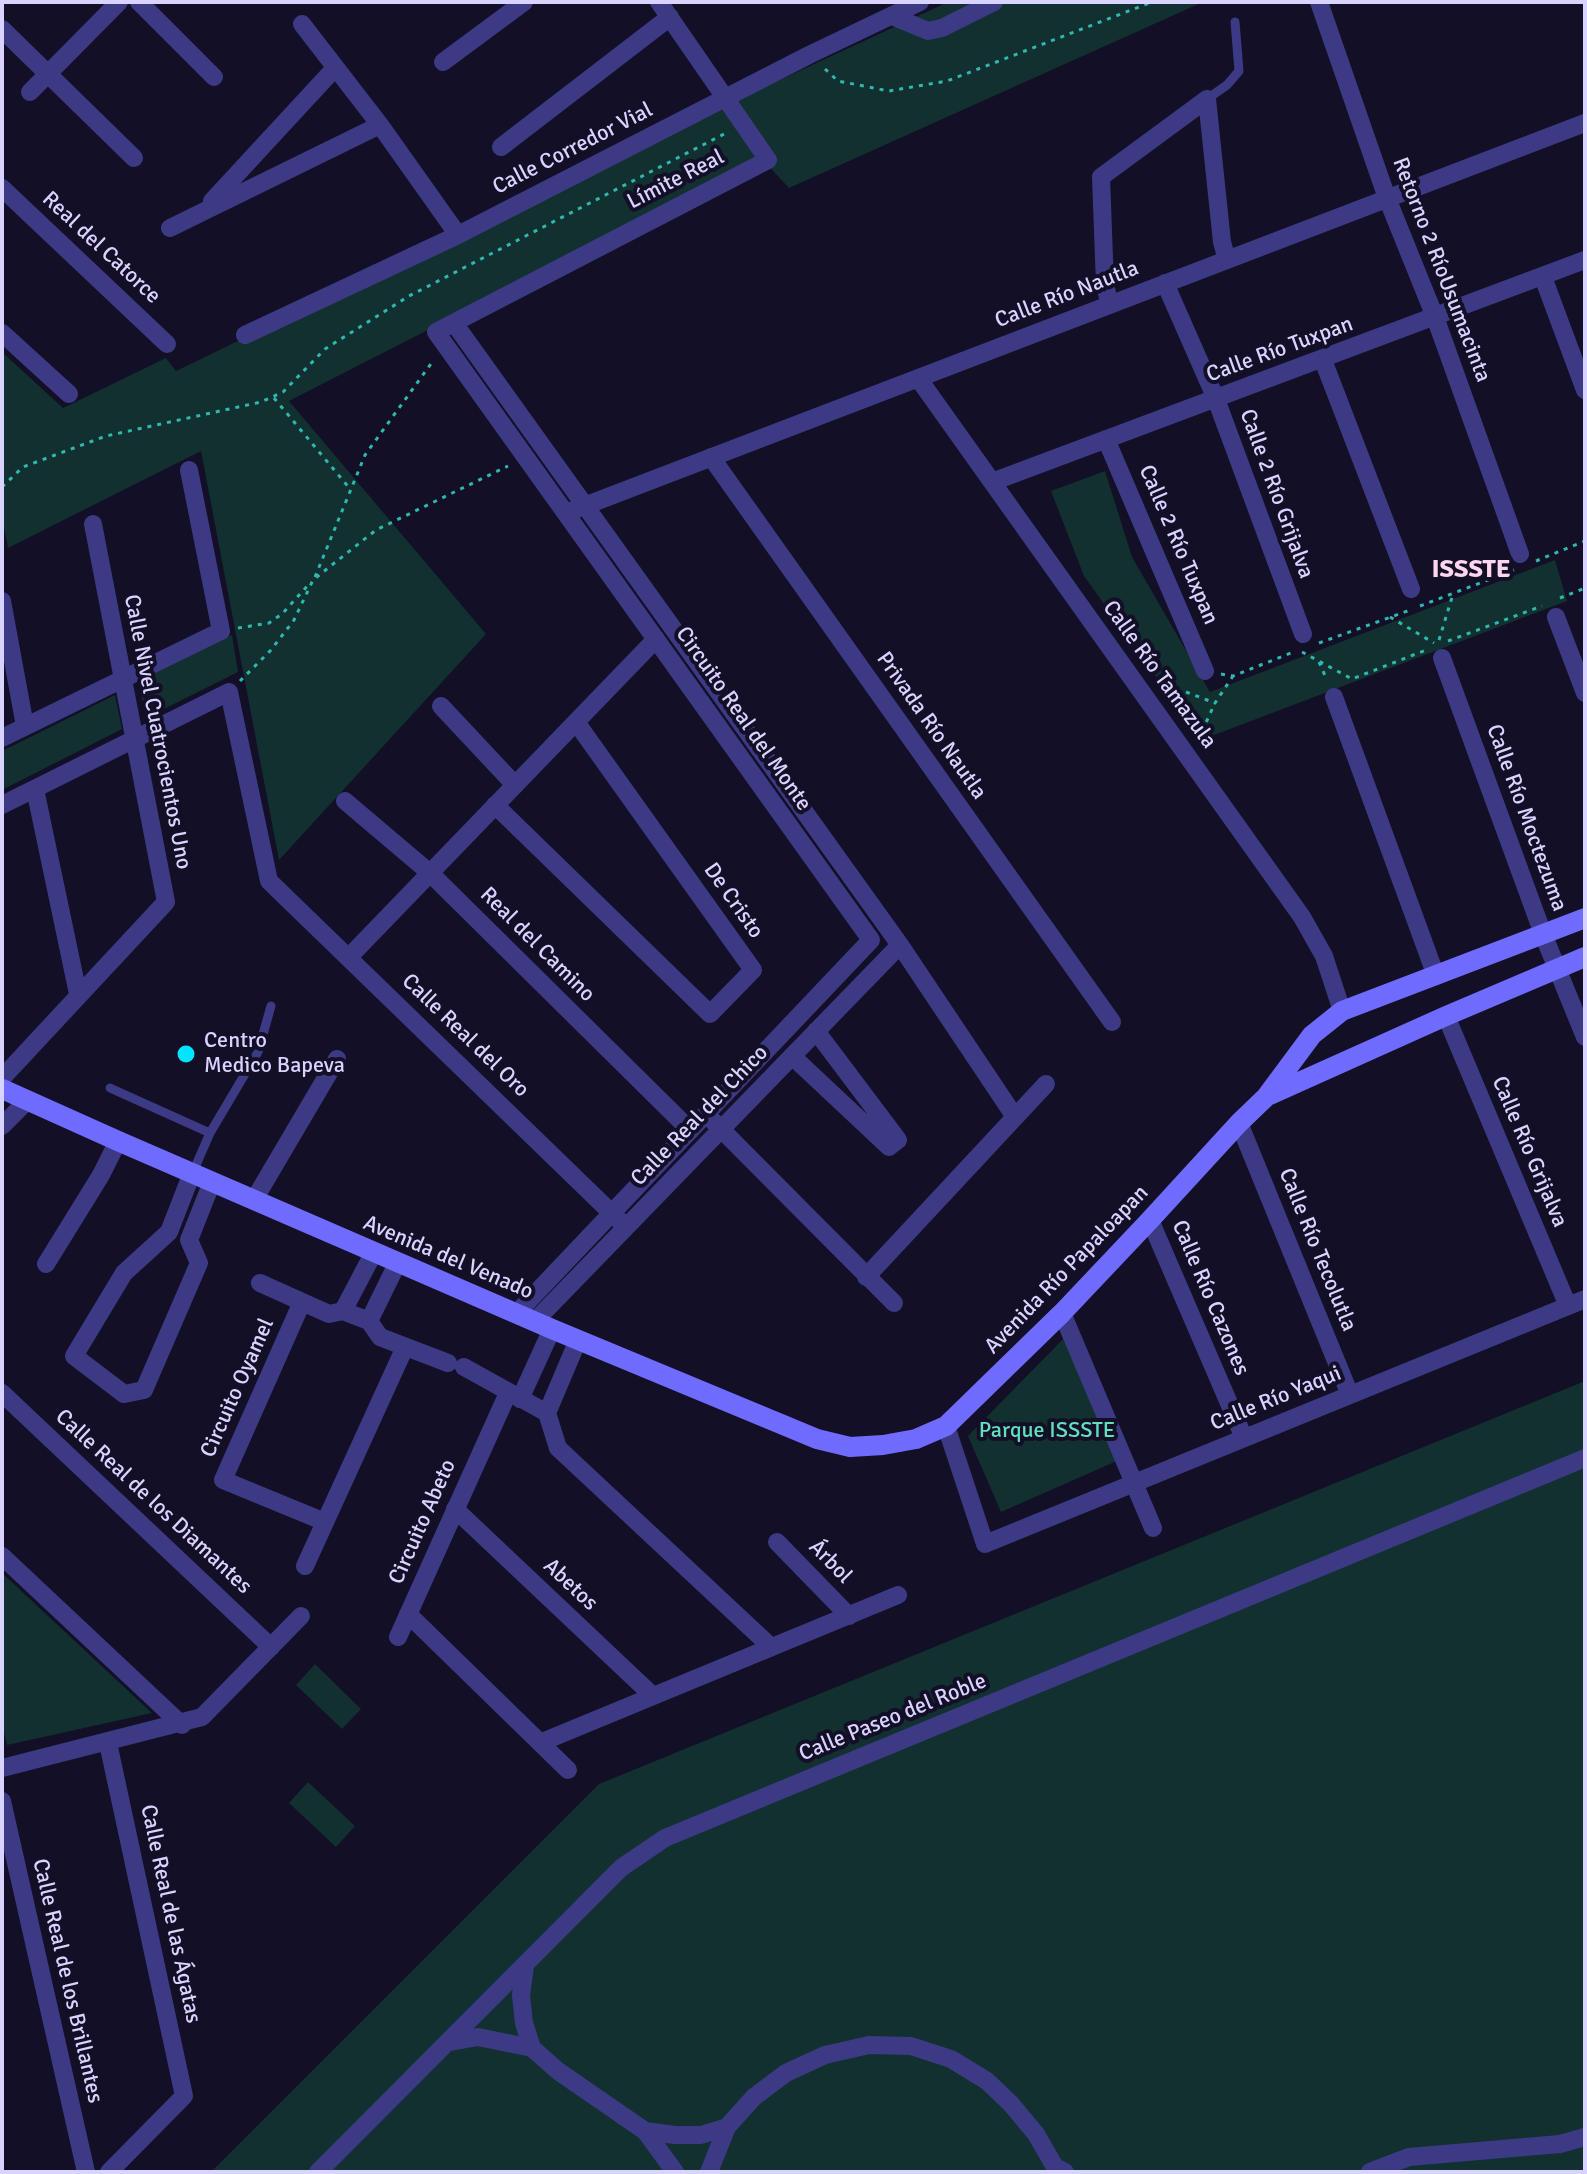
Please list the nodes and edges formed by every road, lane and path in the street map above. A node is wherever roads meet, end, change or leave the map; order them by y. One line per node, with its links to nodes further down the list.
1 (119, 2): 16 (street)
2 (139, 2): 17 (street)
3 (524, 2): 14 (street)
4 (920, 2): 9 (street, Calle Corredor Vial)
5 (994, 2): 9 (street)
6 (1152, 2): 13 (path)
7 (1319, 2): 27 (street, Retorno 2 RíoUsumacinta)
8 (664, 10): 19 (street, Límite Real); 24 (street)
9 (892, 16): 13 (street, Calle Corredor Vial)
10 (1235, 22): 20 (lane)
11 (302, 24): 15 (street)
12 (2, 29): 16 (street)
13 (809, 55): 19 (street, Calle Corredor Vial)
14 (443, 62)
15 (335, 68): 23 (street); 28 (street)
16 (49, 75): 18 (street); 25 (street)
17 (214, 77)
18 (30, 92)
19 (727, 97): 21 (street, Límite Real); 30 (street, Calle Corredor Vial)
20 (1207, 99): 31 (street); 35 (street)
21 (744, 123): 37 (street, Límite Real); 46 (path)
22 (1585, 123): 27 (street, Calle Río Nautla)
23 (380, 125): 28 (street); 30 (street)
24 (501, 147)
25 (134, 158)
26 (2, 188): 41 (street, Real del Catorce)
27 (1387, 198): 31 (street, Calle Río Nautla); 36 (street, Retorno 2 RíoUsumacinta)
28 (203, 210): 29 (street)
29 (170, 228)
30 (458, 235): 39 (street, Calle Corredor Vial)
31 (1227, 260): 34 (street, Calle Río Nautla)
32 (1585, 260): 33 (street, Calle Río Tuxpan)
33 (1543, 277): 36 (street, Calle Río Tuxpan); 44 (street)
34 (1165, 283): 35 (street, Calle Río Nautla); 47 (street, Calle 2 Río Grijalva)
35 (1110, 305): 43 (street, Calle Río Nautla)
36 (1435, 317): 42 (street, Calle Río Tuxpan); 59 (street, Retorno 2 RíoUsumacinta)
37 (454, 323): 40 (street, Límite Real); 55 (street, Circuito Real del Monte)
38 (2, 333): 45 (street)
39 (245, 335)
40 (441, 339): 49 (street, Circuito Real del Monte); 54 (path)
41 (167, 344)
42 (1323, 360): 47 (street, Calle Río Tuxpan); 62 (street)
43 (918, 378): 50 (street, Calle Río Nautla); 52 (street, Calle Río Tamazula)
44 (1585, 390)
45 (69, 394)
46 (273, 397): 53 (path); 54 (path)
47 (1216, 399): 48 (street, Calle Río Tuxpan); 68 (street, Calle 2 Río Grijalva)
48 (1106, 439): 52 (street, Calle Río Tuxpan); 70 (street, Calle 2 Río Tuxpan)
49 (526, 457): 56 (street, Circuito Real del Monte); 60 (path)
50 (711, 457): 55 (street, Calle Río Nautla); 101 (street, Privada Río Nautla)
51 (189, 470): 66 (street)
52 (992, 482): 78 (street, Calle Río Tamazula)
53 (2, 487)
54 (351, 490): 60 (path)
55 (585, 505): 56 (street, Calle Río Nautla); 92 (street, Circuito Real del Monte)
56 (566, 513): 67 (street, Circuito Real del Monte)
57 (93, 524): 72 (street, Calle Nivel Cuatrocientos Uno)
58 (1585, 541): 63 (path)
59 (1520, 554)
60 (313, 580): 66 (path); 73 (path)
61 (1585, 588): 69 (path)
62 (1411, 589)
63 (1453, 594): 69 (path); 69 (path)
64 (2, 601): 80 (street)
65 (1556, 617): 74 (street)
66 (221, 631): 72 (street)
67 (656, 639): 79 (street); 112 (street, Circuito Real del Monte)
68 (1301, 642): 69 (path)
69 (1440, 652): 91 (street, Calle Río Moctezuma)
70 (1205, 671)
71 (1233, 676): 76 (path)
72 (122, 677): 80 (street); 82 (street, Calle Nivel Cuatrocientos Uno)
73 (229, 692): 82 (street); 93 (street, Calle Real del Oro)
74 (1585, 693)
75 (1334, 697): 96 (street)
76 (1215, 703): 78 (path); 83 (path)
77 (441, 706): 84 (street)
78 (1156, 713): 83 (street, Calle Río Tamazula)
79 (576, 722): 84 (street); 88 (street, De Cristo)
80 (25, 726): 81 (street)
81 (2, 738)
82 (134, 740): 85 (street); 97 (street, Calle Nivel Cuatrocientos Uno)
83 (1179, 745): 99 (street, Calle Río Tamazula)
84 (515, 785): 88 (street)
85 (35, 789): 87 (street); 97 (street)
86 (345, 801): 89 (street, Real del Camino)
87 (2, 805)
88 (495, 805): 89 (street)
89 (430, 873): 93 (street); 117 (street, Real del Camino)
90 (1585, 918): 91 (street, Avenida Río Papaloapan)
91 (1543, 934): 95 (street, Calle Río Moctezuma); 96 (street, Avenida Río Papaloapan)
92 (900, 945): 102 (street, Calle Real del Chico); 113 (street, Circuito Real del Monte)
93 (349, 957): 123 (street, Calle Real del Oro)
94 (1585, 957): 95 (street, Avenida Río Papaloapan)
95 (1556, 969): 100 (street, Avenida Río Papaloapan); 103 (street, Calle Río Moctezuma)
96 (1436, 976): 99 (street, Avenida Río Papaloapan)
97 (78, 994): 106 (street, Calle Nivel Cuatrocientos Uno)
98 (271, 1006): 118 (lane)
99 (1342, 1011): 110 (street, Avenida Río Papaloapan)
100 (1446, 1016): 110 (street, Avenida Río Papaloapan); 135 (street, Calle Río Grijalva)
101 (1112, 1022)
102 (816, 1031): 104 (street, Calle Real del Chico); 104 (street)
103 (1585, 1037)
104 (792, 1056): 116 (street, Calle Real del Chico)
105 (337, 1059): 122 (street)
106 (2, 1078)
107 (1046, 1084): 113 (street)
108 (110, 1088): 118 (lane)
109 (2, 1089): 111 (street, Avenida del Venado)
110 (1266, 1097): 114 (street, Avenida Río Papaloapan)
111 (28, 1100): 115 (street); 119 (street, Avenida del Venado)
112 (705, 1113): 116 (street); 117 (street, Circuito Real del Monte)
113 (1015, 1117): 131 (street)
114 (1239, 1123): 124 (street, Avenida Río Papaloapan); 143 (street, Calle Río Tecolutla)
115 (2, 1126)
116 (721, 1128): 125 (street, Calle Real del Chico); 131 (street)
117 (690, 1130): 123 (street, Circuito Real del Monte)
118 (210, 1133): 120 (lane)
119 (118, 1141): 120 (street, Avenida del Venado); 130 (street)
120 (192, 1173): 121 (street, Avenida del Venado); 126 (street)
121 (212, 1182): 122 (street, Avenida del Venado); 127 (street)
122 (254, 1200): 128 (street, Avenida del Venado)
123 (612, 1212): 125 (street, Calle Real del Oro); 139 (street, Circuito Real del Monte)
124 (1150, 1220): 137 (street, Avenida Río Papaloapan); 147 (street, Calle Río Cazones)
125 (626, 1227): 139 (street, Calle Real del Chico)
126 (169, 1232): 127 (street); 127 (street)
127 (189, 1240)
128 (374, 1252): 129 (street, Avenida del Venado); 136 (street)
129 (398, 1262): 138 (street); 139 (street, Avenida del Venado)
130 (46, 1264)
131 (866, 1277): 134 (street)
132 (260, 1283): 133 (street, Circuito Oyamel)
133 (302, 1302): 136 (street, Circuito Oyamel); 152 (street, Circuito Oyamel)
134 (894, 1303)
135 (1577, 1303): 143 (street, Calle Río Yaqui)
136 (343, 1311): 138 (street, Circuito Oyamel)
137 (1062, 1313): 146 (street, Avenida Río Papaloapan); 150 (street)
138 (369, 1321): 141 (street, Circuito Oyamel)
139 (534, 1321): 140 (street, Avenida del Venado); 144 (street, Circuito Abeto)
140 (578, 1340): 145 (street); 148 (street, Avenida del Venado)
141 (405, 1347): 144 (street, Circuito Oyamel); 152 (street)
142 (2, 1393): 163 (street, Calle Real de los Diamantes)
143 (1350, 1395): 147 (street, Calle Río Yaqui)
144 (514, 1396): 145 (street); 151 (street, Circuito Abeto)
145 (547, 1413): 162 (street)
146 (946, 1426): 148 (street, Avenida Río Papaloapan); 150 (street, Calle Río Yaqui)
147 (1244, 1438): 150 (street, Calle Río Yaqui)
148 (883, 1445)
149 (1585, 1458): 171 (street, Calle Paseo del Roble)
150 (1132, 1484): 153 (street)
151 (455, 1509): 158 (street, Circuito Abeto); 164 (street, Abetos)
152 (325, 1522): 156 (street)
153 (1153, 1528)
154 (777, 1542): 160 (street, Árbol)
155 (2, 1556): 165 (street)
156 (305, 1566)
157 (898, 1595): 160 (street)
158 (408, 1614): 161 (street); 166 (street, Circuito Abeto)
159 (301, 1616): 163 (street)
160 (849, 1616): 162 (street)
161 (398, 1637)
162 (770, 1646): 164 (street)
163 (271, 1647): 165 (street)
164 (653, 1696): 166 (street)
165 (182, 1725): 167 (street)
166 (542, 1742): 169 (street, Circuito Abeto)
167 (108, 1743): 168 (street); 179 (street, Calle Real de las Ágatas)
168 (2, 1768)
169 (568, 1770)
170 (2, 1801): 178 (street, Calle Real de los Brillantes)
171 (525, 1966): 172 (street, Calle Paseo del Roble); 173 (street)
172 (450, 2042): 173 (street); 180 (street, Calle Paseo del Roble)
173 (532, 2048): 175 (street)
174 (727, 2127): 175 (street); 177 (street); 182 (street)
175 (645, 2131): 181 (street)
176 (1585, 2137): 183 (street)
177 (1059, 2170)
178 (86, 2172)
179 (109, 2172)
180 (318, 2172)
181 (675, 2172)
182 (709, 2172)
183 (1370, 2172)

